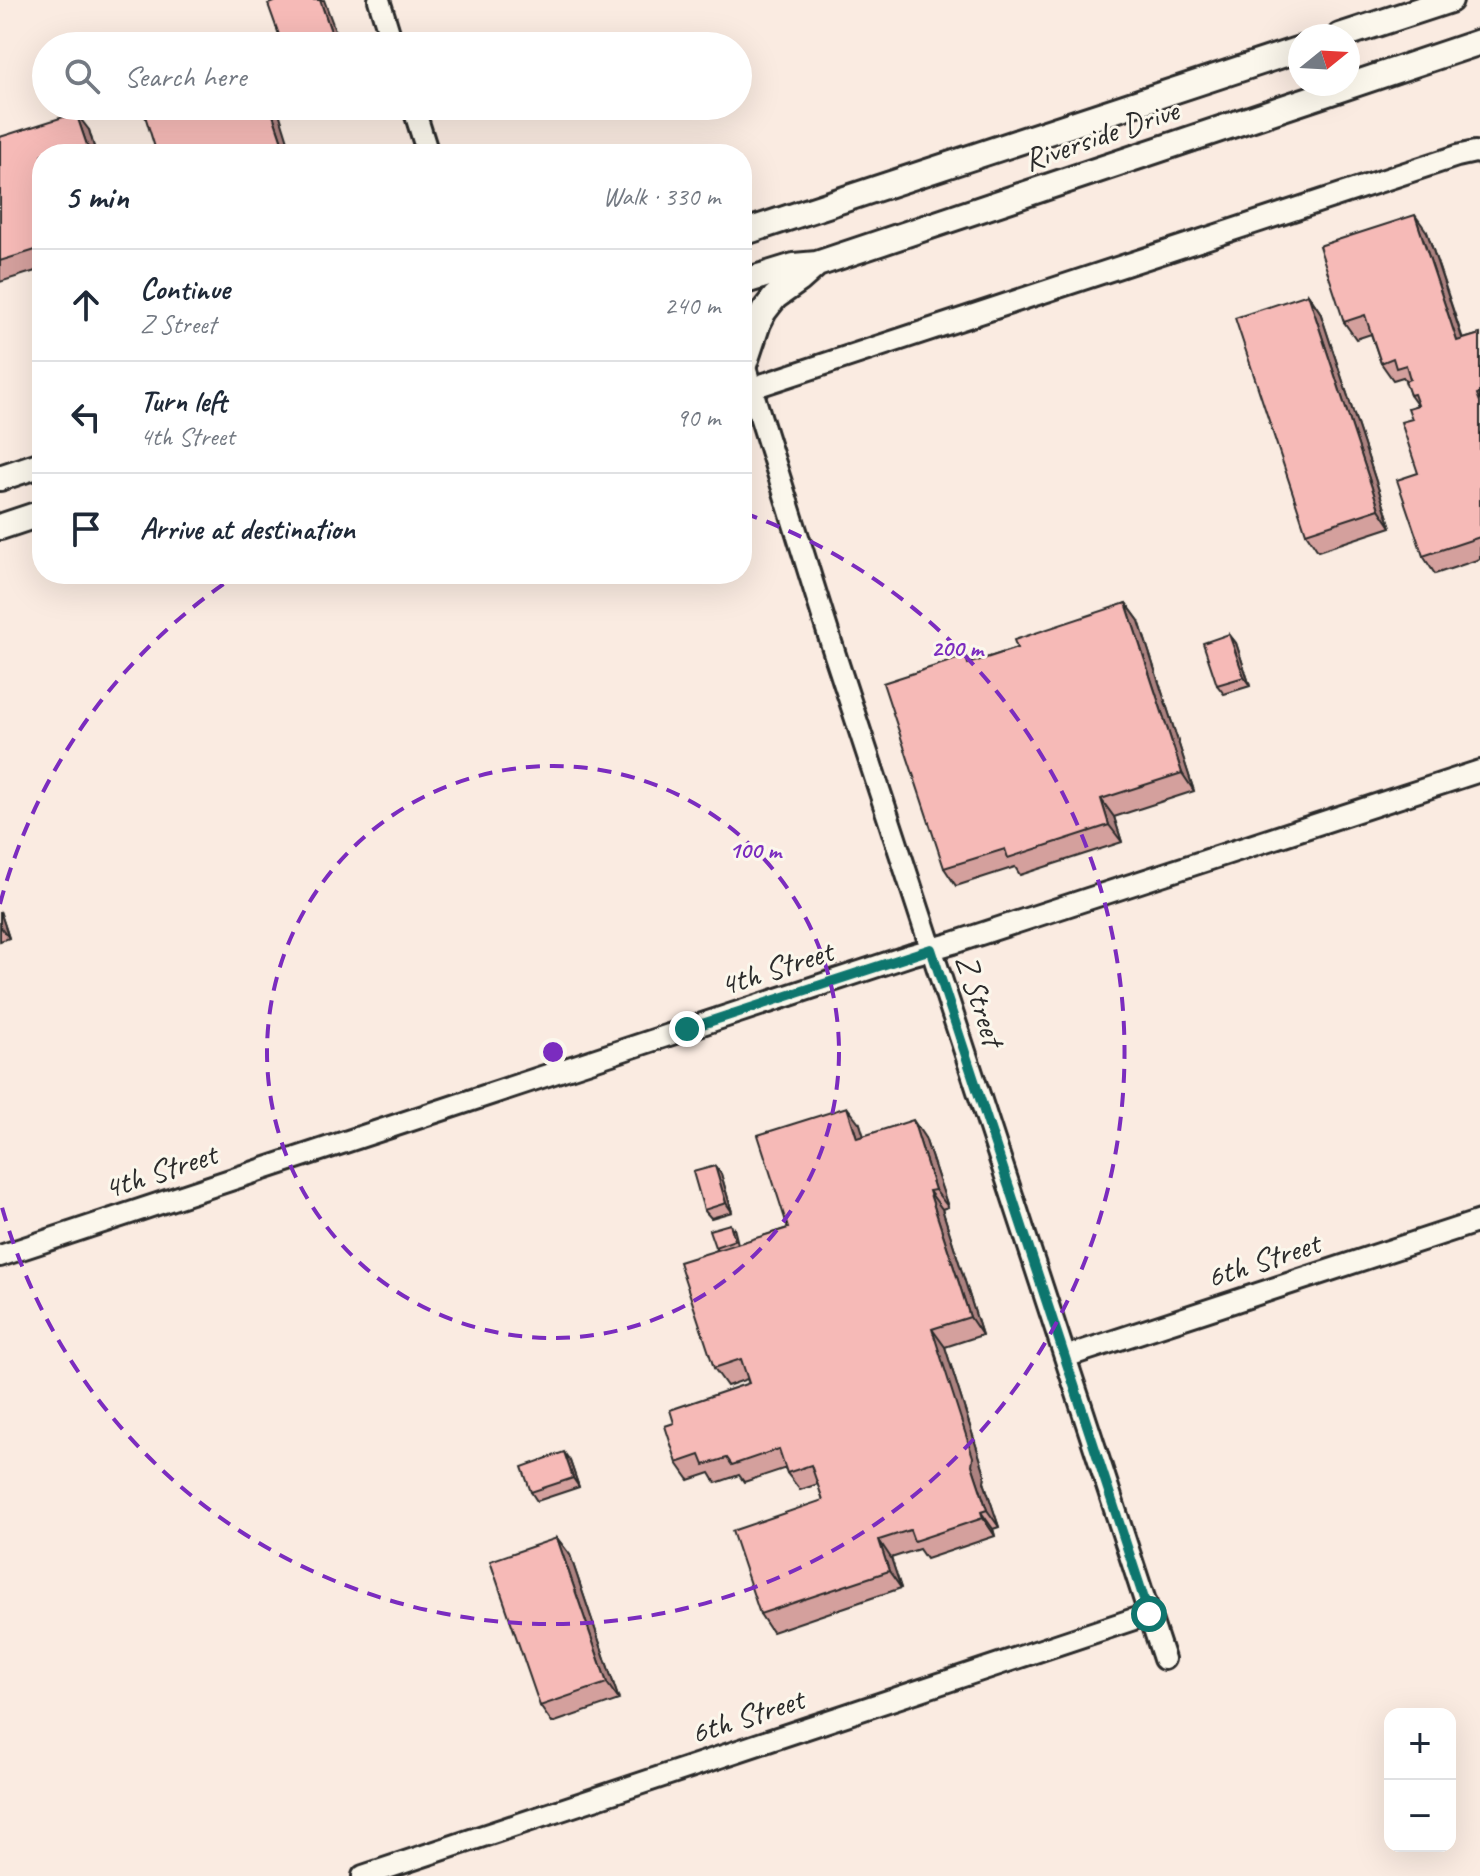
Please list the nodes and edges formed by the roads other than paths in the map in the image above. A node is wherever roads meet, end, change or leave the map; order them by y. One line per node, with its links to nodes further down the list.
1 (379, 0): 4 (street)
2 (1450, 0): 3 (street)
3 (1360, 29)
4 (389, 32)
5 (1480, 42): 11 (street, Riverside Drive)
6 (1288, 53): 10 (street, Riverside Drive)
7 (417, 120): 8 (street)
8 (425, 144)
9 (1480, 153): 14 (street)
10 (752, 230)
11 (817, 264): 12 (street, Riverside Drive); 13 (street)
12 (752, 279)
13 (752, 347)
14 (752, 369)
15 (752, 390): 21 (street, Z Street)
16 (32, 467): 17 (street)
17 (0, 478)
18 (32, 516): 19 (street)
19 (0, 527)
20 (1480, 771): 21 (street, 4th Street)
21 (931, 949): 23 (street, 4th Street); 24 (street, Z Street)
22 (1480, 1221): 24 (street, 6th Street)
23 (0, 1256)
24 (1065, 1357): 25 (street, Z Street)
25 (1149, 1614): 26 (street, Z Street); 27 (street, 6th Street)
26 (1164, 1659)
27 (363, 1876)

